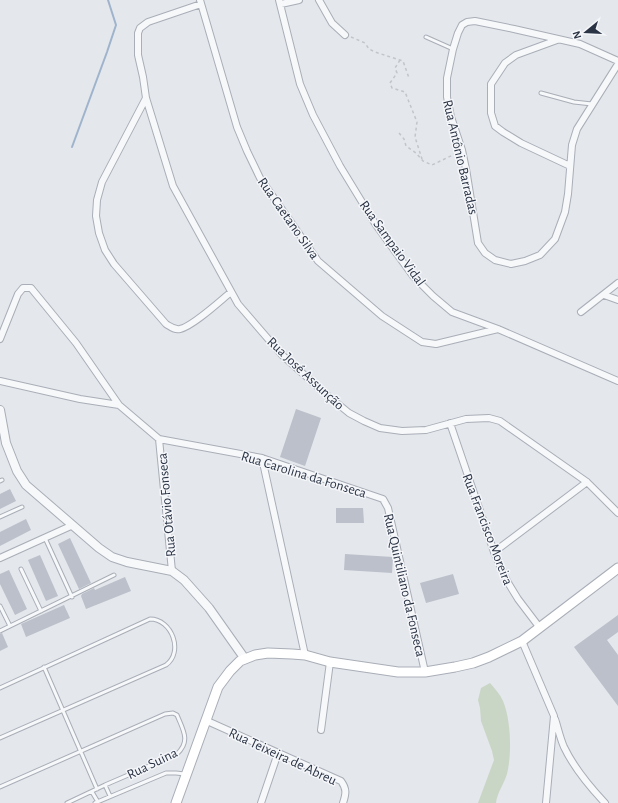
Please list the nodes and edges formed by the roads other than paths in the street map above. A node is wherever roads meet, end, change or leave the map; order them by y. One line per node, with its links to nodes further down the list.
1 (298, 0): 4 (street)
2 (319, 0): 5 (street)
3 (201, 2): 11 (street, Rua José Assunção); 19 (street, Rua Caetano Silva)
4 (280, 2): 19 (street, Rua Sampaio Vidal)
5 (345, 35)
6 (426, 37): 8 (lane)
7 (556, 40): 8 (street, Rua Antônio Barradas); 9 (street, Rua Antônio Barradas); 13 (street)
8 (453, 49): 13 (street, Rua Antônio Barradas)
9 (618, 62): 12 (street, Rua Antônio Barradas)
10 (541, 93): 12 (lane)
11 (146, 98): 15 (street, Rua José Assunção); 15 (street)
12 (592, 104): 13 (street, Rua Antônio Barradas)
13 (570, 166)
14 (618, 282): 16 (street)
15 (231, 292): 25 (street, Rua José Assunção)
16 (604, 295): 17 (street); 18 (street)
17 (618, 300)
18 (581, 312)
19 (498, 329): 21 (street, Rua Sampaio Vidal)
20 (0, 340): 23 (street)
21 (618, 380)
22 (0, 381): 23 (street)
23 (118, 405): 26 (street, Rua Carolina da Fonseca)
24 (0, 410): 33 (street)
25 (450, 423): 28 (street, Rua José Assunção); 35 (street, Rua Francisco Moreira)
26 (159, 439): 27 (street, Rua Carolina da Fonseca); 39 (street, Rua Otávio Fonseca)
27 (262, 458): 29 (street, Rua Carolina da Fonseca); 48 (street)
28 (587, 482): 31 (street, Rua José Assunção); 35 (street)
29 (383, 499): 52 (street, Rua Quintiliano da Fonseca)
30 (22, 507): 32 (lane)
31 (618, 513)
32 (0, 517)
33 (73, 525): 34 (street); 39 (street)
34 (45, 538): 36 (street); 41 (lane)
35 (494, 552): 45 (street, Rua Francisco Moreira)
36 (0, 558)
37 (618, 568): 45 (main road)
38 (21, 569): 43 (lane)
39 (172, 571): 49 (street)
40 (114, 575): 41 (lane)
41 (72, 597): 43 (lane)
42 (0, 606): 44 (lane)
43 (41, 611): 44 (lane)
44 (10, 626): 46 (lane)
45 (540, 628): 47 (main road)
46 (0, 631)
47 (522, 641): 52 (main road); 55 (street)
48 (305, 655): 49 (main road); 50 (main road)
49 (245, 659): 56 (main road)
50 (330, 662): 52 (main road); 57 (street)
51 (44, 667): 53 (lane); 54 (lane); 54 (lane)
52 (425, 672)
53 (0, 688)
54 (63, 710): 58 (lane); 59 (lane)
55 (554, 716): 73 (street); 74 (street)
56 (205, 720): 60 (street, Rua Teixeira de Abreu); 61 (main road)
57 (321, 730)
58 (0, 738)
59 (81, 751): 62 (lane, Rua Suina); 63 (lane); 64 (lane)
60 (278, 753): 71 (street); 72 (street, Rua Teixeira de Abreu)
61 (186, 775): 66 (lane); 70 (main road)
62 (105, 785): 64 (lane, Rua Suina); 66 (lane)
63 (0, 787)
64 (97, 789): 65 (lane, Rua Suina)
65 (92, 792): 67 (lane); 69 (lane, Rua Suina)
66 (110, 796): 68 (lane)
67 (97, 802): 68 (lane)
68 (103, 802)
69 (67, 803)
70 (176, 803)
71 (261, 803)
72 (343, 803)
73 (546, 803)
74 (605, 803)

